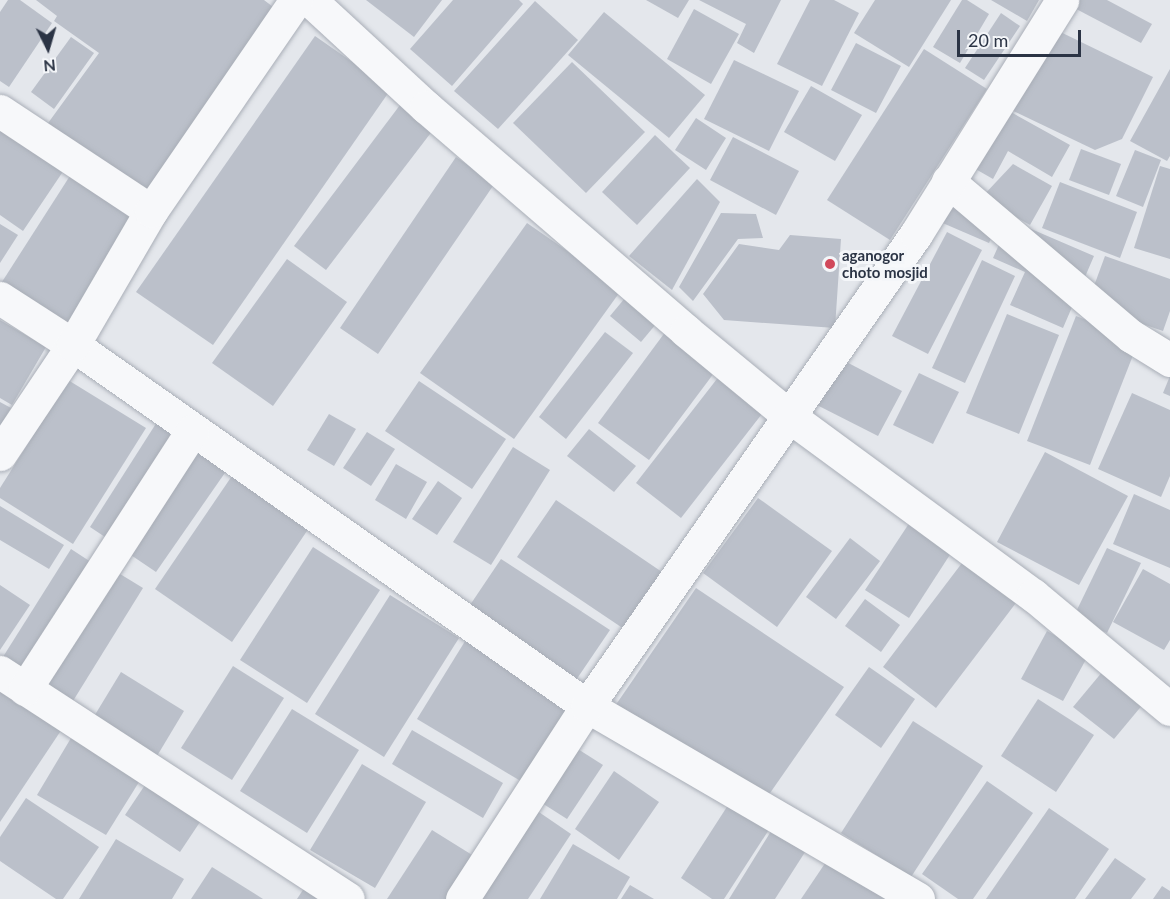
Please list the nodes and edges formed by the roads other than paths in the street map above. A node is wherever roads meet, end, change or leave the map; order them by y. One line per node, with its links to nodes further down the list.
1 (296, 0): 6 (street)
2 (310, 0): 10 (street)
3 (1062, 0): 5 (street)
4 (0, 111): 6 (street)
5 (948, 181): 9 (street); 10 (street)
6 (151, 211): 8 (street)
7 (0, 298): 8 (street)
8 (73, 345): 11 (street); 12 (street)
9 (1170, 360)
10 (789, 416): 14 (street); 15 (street)
11 (192, 431): 13 (street); 14 (street)
12 (0, 454)
13 (13, 681): 16 (street)
14 (587, 706): 17 (street); 18 (street)
15 (1170, 709)
16 (348, 899)
17 (462, 899)
18 (918, 899)

